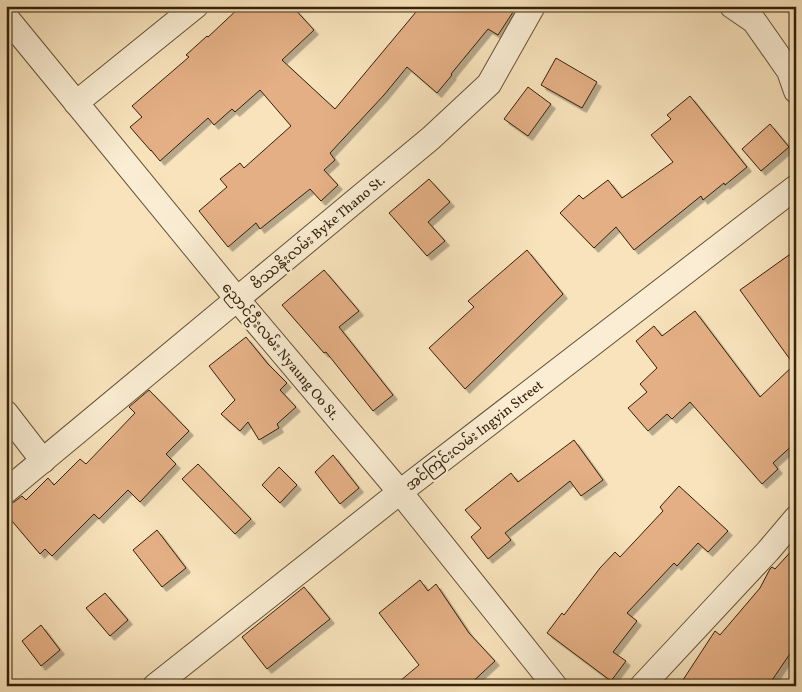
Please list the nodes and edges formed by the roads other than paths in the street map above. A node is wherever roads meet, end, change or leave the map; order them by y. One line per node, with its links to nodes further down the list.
1 (196, 6): 6 (street)
2 (533, 6): 8 (street, ဗိဿနိုးလမ်း Byke Thano St.)
3 (732, 6): 5 (street)
4 (6, 17): 6 (street, ညောင်ဦးလမ်း Nyaung Oo St.)
5 (796, 91)
6 (76, 102): 8 (street, ညောင်ဦးလမ်း Nyaung Oo St.)
7 (796, 187): 12 (street, အင်ကြင်းလမ်း Ingyin Street)
8 (237, 299): 10 (street, ဗိဿနိုးလမ်း Byke Thano St.); 12 (street, ညောင်ဦးလမ်း Nyaung Oo St.)
9 (6, 413): 10 (street)
10 (43, 461): 11 (street, ဗိဿနိုးလမ်း Byke Thano St.)
11 (6, 491)
12 (400, 492): 14 (street, အင်ကြင်းလမ်း Ingyin Street); 15 (street, ညောင်ဦးလမ်း Nyaung Oo St.)
13 (796, 518): 16 (street)
14 (155, 686)
15 (555, 686)
16 (642, 686)

